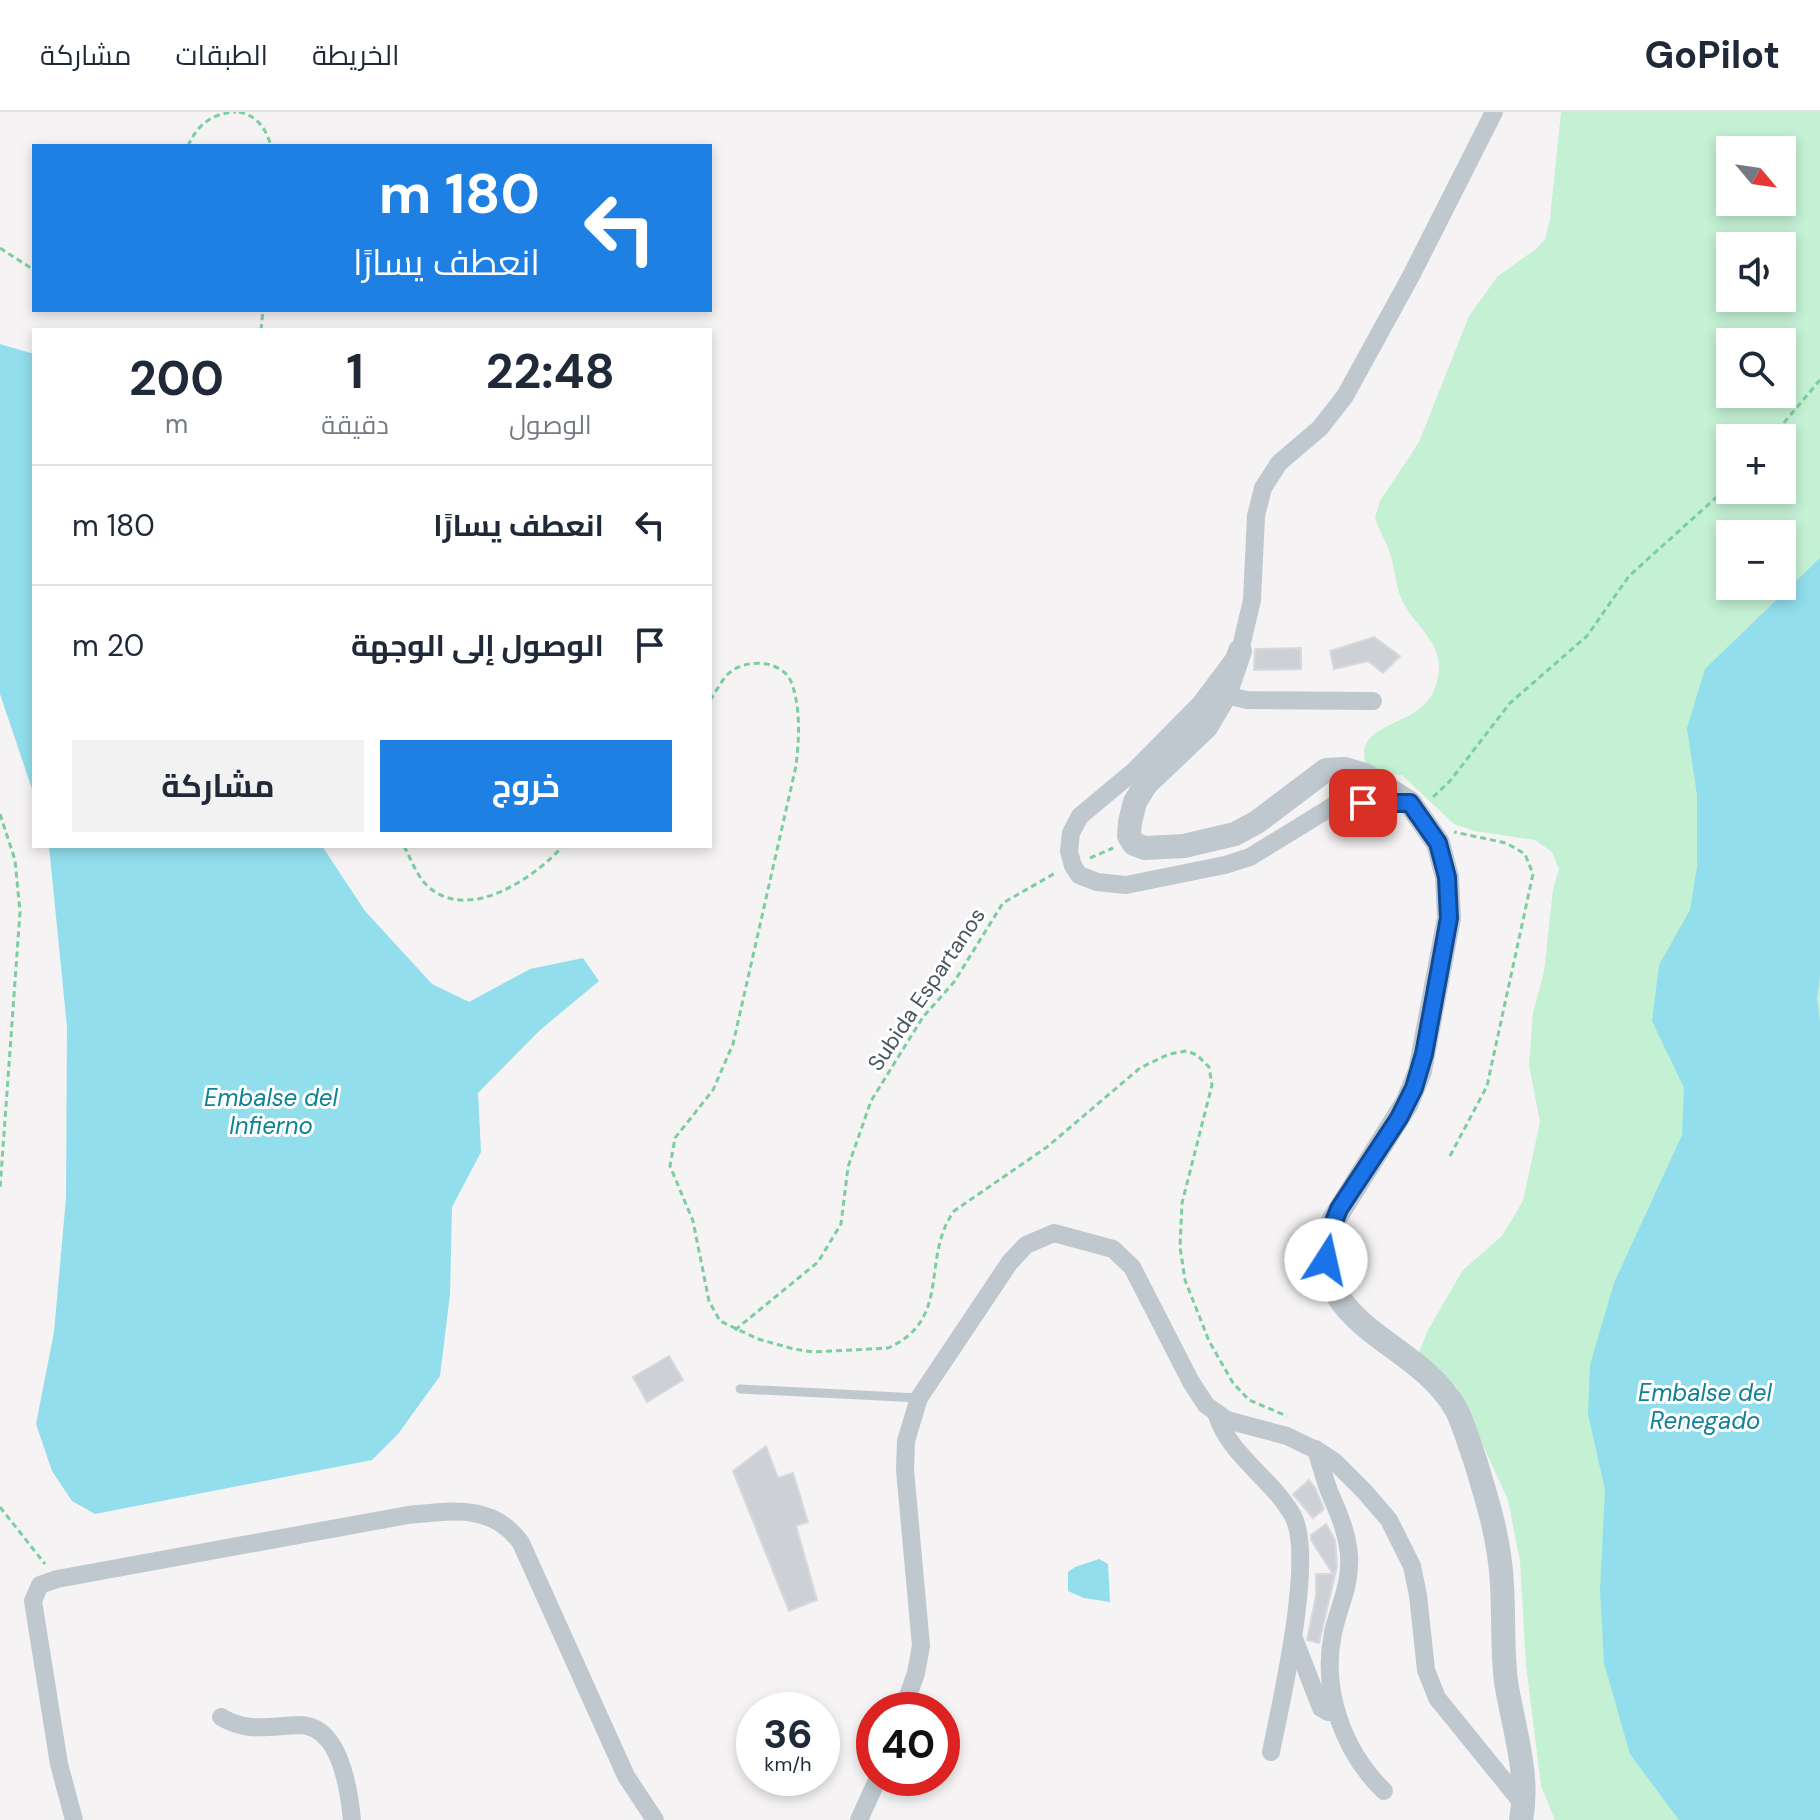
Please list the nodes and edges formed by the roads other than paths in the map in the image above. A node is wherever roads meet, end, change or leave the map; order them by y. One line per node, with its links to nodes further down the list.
1 (1494, 112): 2 (street)
2 (1240, 651): 3 (street); 5 (street)
3 (1225, 695): 4 (street); 5 (street)
4 (1373, 701)
5 (1410, 803): 17 (street)
6 (740, 1389): 7 (lane)
7 (919, 1398): 8 (street); 11 (street)
8 (1216, 1413): 9 (street); 10 (street)
9 (1316, 1449): 12 (street); 17 (street)
10 (1293, 1636): 12 (street); 14 (street)
11 (909, 1692)
12 (1336, 1711): 15 (street)
13 (221, 1717): 19 (street)
14 (1271, 1752)
15 (1384, 1791)
16 (870, 1796): 21 (street)
17 (1522, 1812)
18 (74, 1820): 20 (street)
19 (352, 1820)
20 (655, 1820)
21 (859, 1820)

